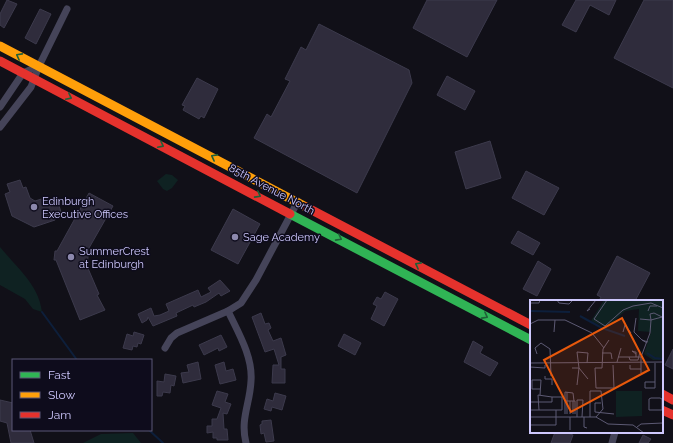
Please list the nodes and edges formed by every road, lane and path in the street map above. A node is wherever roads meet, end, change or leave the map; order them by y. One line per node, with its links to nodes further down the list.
1 (67, 9): 4 (street)
2 (0, 46): 4 (main road, 85th Avenue North, one-way to 2)
3 (0, 61): 5 (main road, 85th Avenue North)
4 (39, 66): 5 (street); 6 (street); 10 (main road, 85th Avenue North, one-way to 4)
5 (23, 73): 6 (main road, 85th Avenue North); 7 (street)
6 (35, 79): 8 (street); 11 (main road, 85th Avenue North, one-way to 11)
7 (0, 106): 8 (street)
8 (11, 114): 9 (street)
9 (0, 127)
10 (298, 201): 11 (street); 13 (main road, 85th Avenue North, one-way to 10)
11 (292, 213): 12 (street); 14 (main road, 85th Avenue North, one-way to 14)
12 (228, 311): 15 (street); 21 (street)
13 (530, 324)
14 (530, 339)
15 (165, 348)
16 (663, 395): 17 (main road)
17 (673, 400)
18 (663, 410): 19 (main road)
19 (673, 415)
20 (615, 433): 22 (street)
21 (246, 443)
22 (612, 443)

